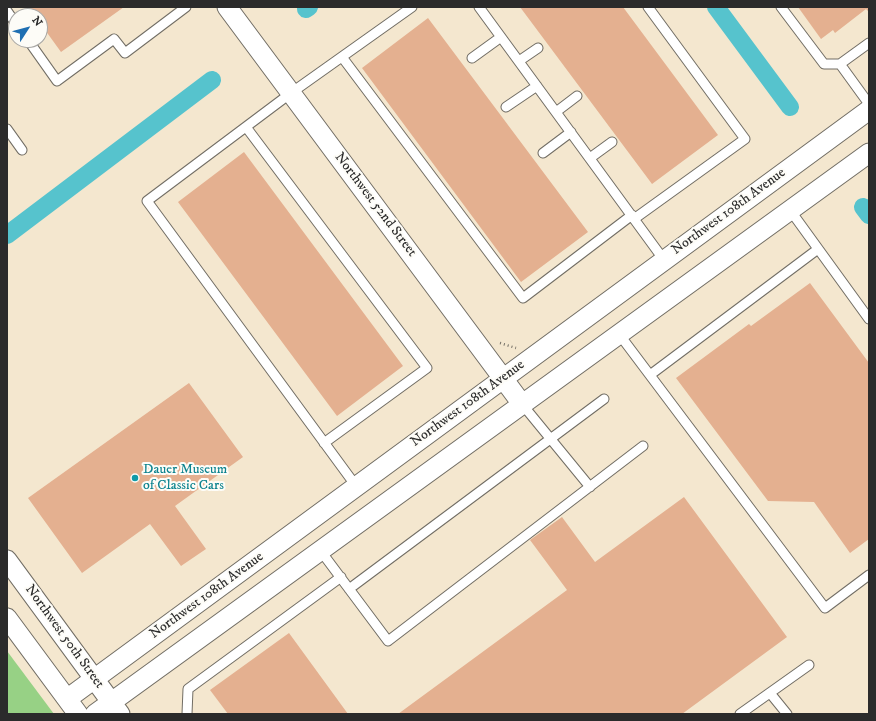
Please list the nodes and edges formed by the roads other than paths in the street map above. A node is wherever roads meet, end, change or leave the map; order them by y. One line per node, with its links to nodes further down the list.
1 (186, 7): 9 (lane)
2 (227, 7): 16 (street, Northwest 52nd Street)
3 (412, 7): 11 (lane)
4 (648, 7): 31 (lane)
5 (781, 7): 14 (lane)
6 (483, 8): 7 (lane)
7 (501, 37): 12 (lane); 13 (lane)
8 (869, 43): 14 (lane)
9 (34, 48)
10 (538, 48): 13 (lane)
11 (342, 57): 16 (lane); 31 (lane)
12 (472, 58)
13 (519, 61): 15 (lane)
14 (840, 64): 18 (lane)
15 (537, 86): 19 (lane); 21 (lane)
16 (291, 93): 22 (lane); 37 (street, Northwest 52nd Street)
17 (577, 96): 21 (lane)
18 (869, 104)
19 (506, 107)
20 (869, 110): 33 (street, Northwest 108th Avenue)
21 (556, 112): 24 (lane)
22 (246, 127): 41 (lane); 41 (lane)
23 (7, 129): 26 (lane)
24 (571, 132): 27 (lane); 29 (lane)
25 (612, 142): 29 (lane)
26 (22, 150)
27 (543, 153)
28 (869, 153): 30 (street)
29 (590, 158): 31 (lane)
30 (790, 210): 32 (lane); 35 (street)
31 (633, 217): 33 (lane)
32 (818, 249): 34 (lane); 36 (lane)
33 (664, 260): 37 (street, Northwest 108th Avenue)
34 (869, 320)
35 (619, 334): 36 (lane); 39 (street)
36 (650, 375): 47 (lane)
37 (503, 378): 39 (street, Northwest 52nd Street); 43 (street, Northwest 108th Avenue)
38 (604, 399): 40 (lane)
39 (522, 404): 40 (lane); 45 (street)
40 (551, 438): 44 (lane); 49 (lane)
41 (324, 443): 43 (lane)
42 (643, 446): 44 (lane)
43 (356, 486): 52 (street, Northwest 108th Avenue)
44 (590, 486): 49 (lane)
45 (320, 550): 48 (lane); 55 (street)
46 (7, 560): 52 (street, Northwest 50th Street)
47 (869, 575)
48 (341, 577): 49 (lane); 57 (lane)
49 (350, 589)
50 (7, 618): 54 (street)
51 (809, 665): 53 (lane)
52 (94, 679): 54 (street, Northwest 108th Avenue); 55 (street, Northwest 50th Street)
53 (770, 693): 58 (lane); 59 (lane)
54 (72, 707)
55 (116, 708): 56 (street)
56 (95, 714)
57 (188, 714)
58 (740, 714)
59 (787, 714)

